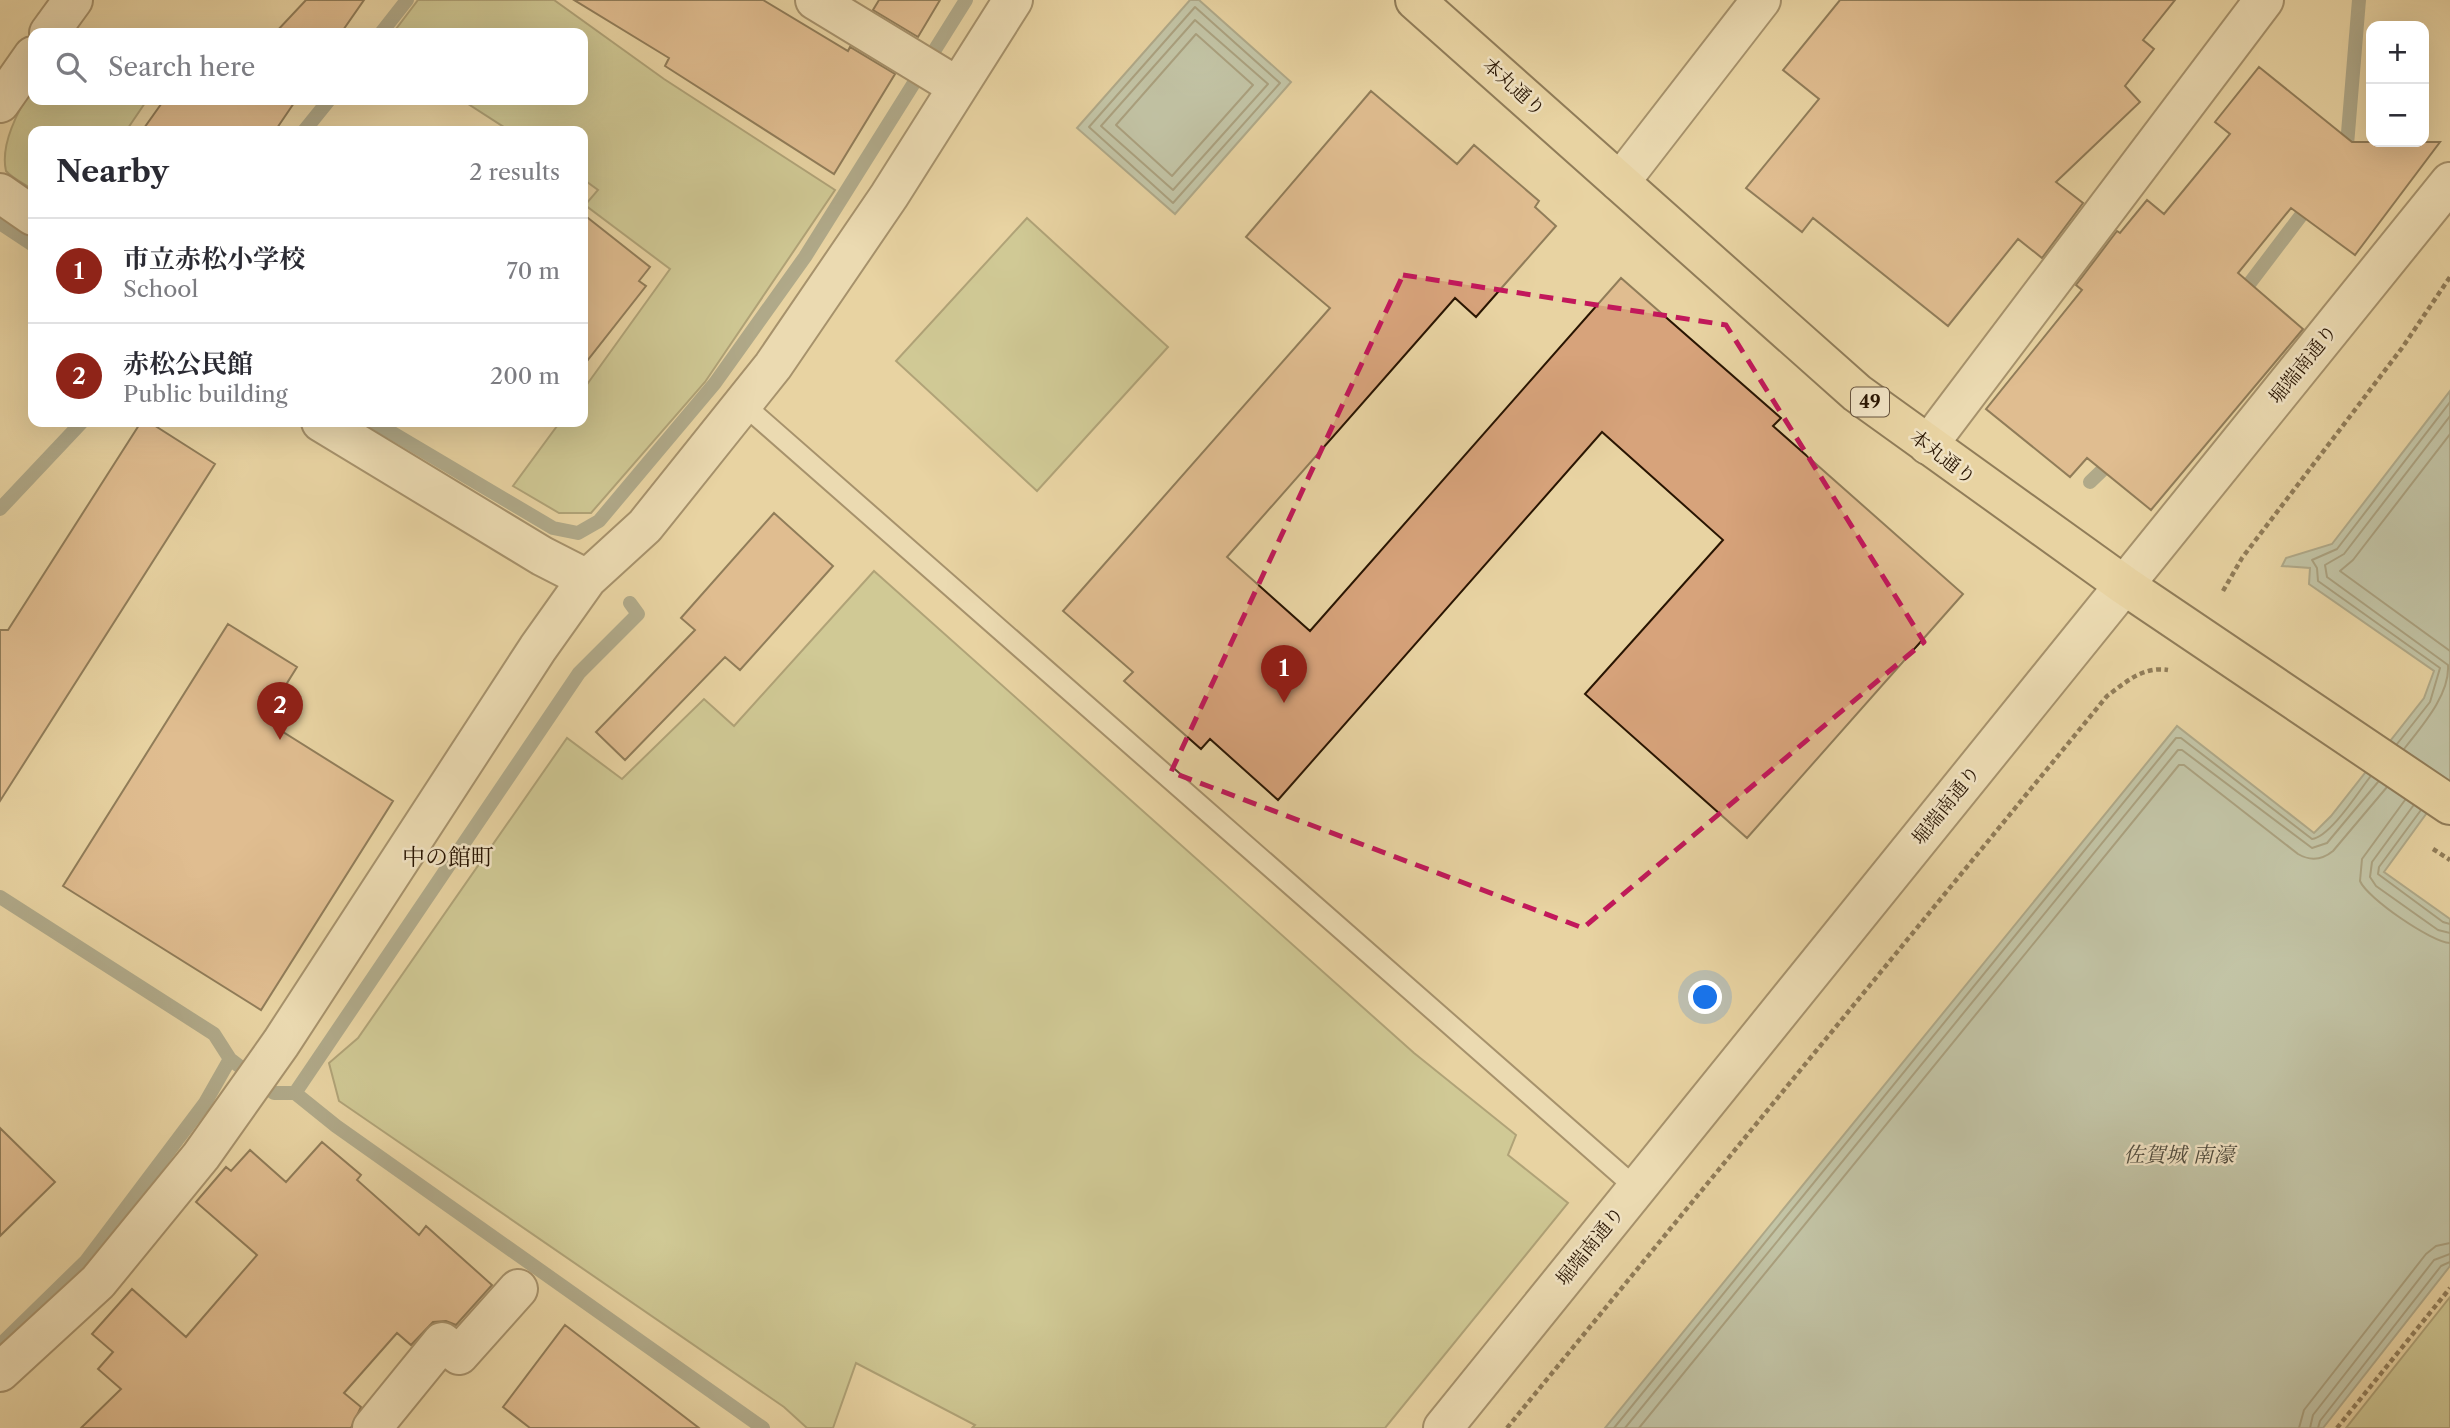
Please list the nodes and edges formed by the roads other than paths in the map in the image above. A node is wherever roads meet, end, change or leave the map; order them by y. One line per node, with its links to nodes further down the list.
1 (73, 0): 7 (street)
2 (816, 0): 9 (street)
3 (1013, 0): 9 (street)
4 (1415, 0): 11 (main road, 本丸通り / 49)
5 (1761, 0): 11 (street)
6 (2263, 0): 17 (street)
7 (53, 28)
8 (28, 63): 10 (street)
9 (935, 73): 15 (street)
10 (0, 103)
11 (1620, 181): 17 (main road, 本丸通り / 49)
12 (2450, 182): 19 (street, 堀端南通り)
13 (0, 193): 14 (street)
14 (28, 213)
15 (743, 404): 18 (street); 21 (lane)
16 (329, 427): 18 (street)
17 (1928, 445): 19 (main road, 本丸通り / 49)
18 (587, 579): 23 (street)
19 (2124, 584): 20 (main road, 本丸通り / 49); 21 (street, 堀端南通り)
20 (2450, 805)
21 (1636, 1188): 25 (street, 堀端南通り)
22 (518, 1289): 24 (street)
23 (0, 1372)
24 (372, 1428)
25 (1443, 1428)

